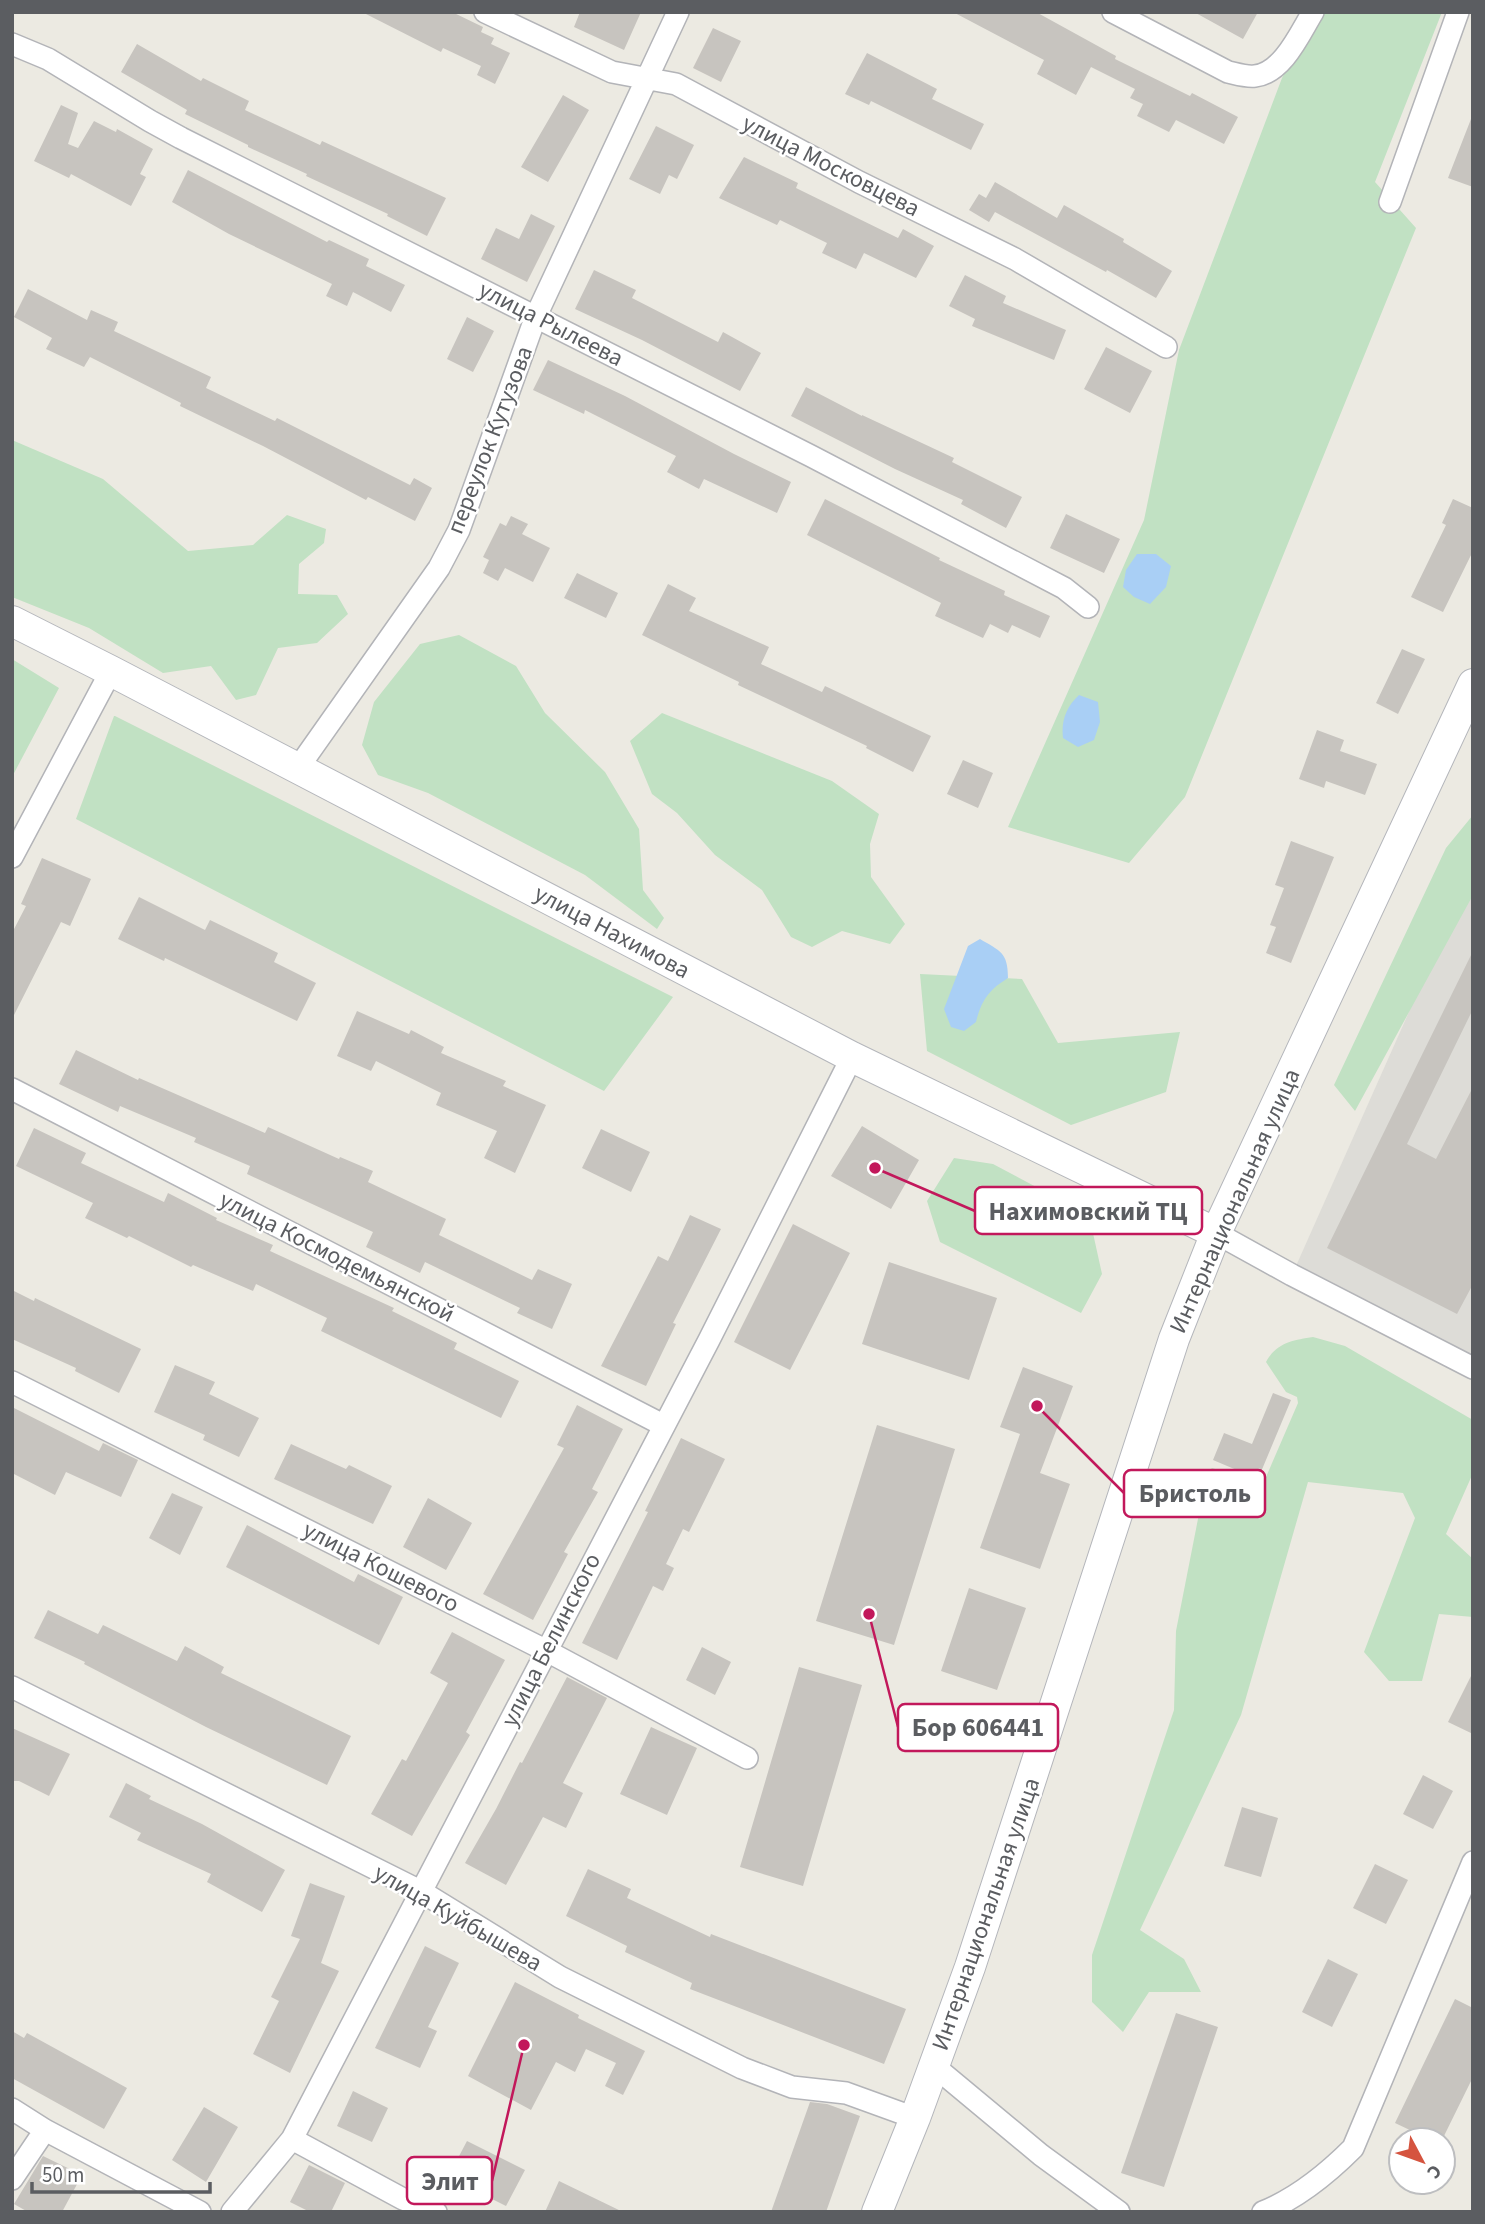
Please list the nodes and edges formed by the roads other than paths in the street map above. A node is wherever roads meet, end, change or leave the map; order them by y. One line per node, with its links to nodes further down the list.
1 (485, 12): 7 (street, улица Московцева)
2 (678, 12): 7 (street, переулок Кутузова)
3 (1112, 12): 4 (street)
4 (1313, 12)
5 (1458, 12): 8 (street)
6 (12, 44): 9 (street, улица Рылеева)
7 (646, 78): 9 (street, переулок Кутузова); 10 (street, улица Московцева)
8 (1390, 202)
9 (536, 316): 11 (street, улица Рылеева); 15 (street, переулок Кутузова)
10 (1166, 347)
11 (1088, 607)
12 (12, 621): 13 (main road, улица Нахимова)
13 (111, 671): 15 (main road, улица Нахимова); 16 (street)
14 (1473, 684): 19 (main road, Интернациональная улица)
15 (298, 768): 17 (main road, улица Нахимова)
16 (12, 857)
17 (852, 1057): 19 (main road, улица Нахимова); 22 (street, улица Белинского)
18 (12, 1089): 22 (street, улица Космодемьянской)
19 (1216, 1233): 20 (street); 28 (main road, Интернациональная улица)
20 (1473, 1368)
21 (12, 1382): 23 (street, улица Кошевого)
22 (663, 1425): 23 (street, улица Белинского)
23 (545, 1650): 25 (street, улица Кошевого); 27 (street, улица Белинского)
24 (12, 1687): 27 (street, улица Куйбышева)
25 (747, 1758)
26 (1473, 1863): 39 (street)
27 (422, 1892): 30 (street, улица Куйбышева); 32 (street, улица Белинского)
28 (934, 2066): 30 (main road, Интернациональная улица); 38 (street)
29 (12, 2109): 31 (street)
30 (915, 2118): 37 (main road, Интернациональная улица)
31 (45, 2130): 33 (street); 34 (street)
32 (292, 2139): 35 (street, улица Белинского); 36 (street)
33 (12, 2179)
34 (200, 2212)
35 (232, 2212)
36 (436, 2212)
37 (877, 2212)
38 (1119, 2212)
39 (1263, 2212)

